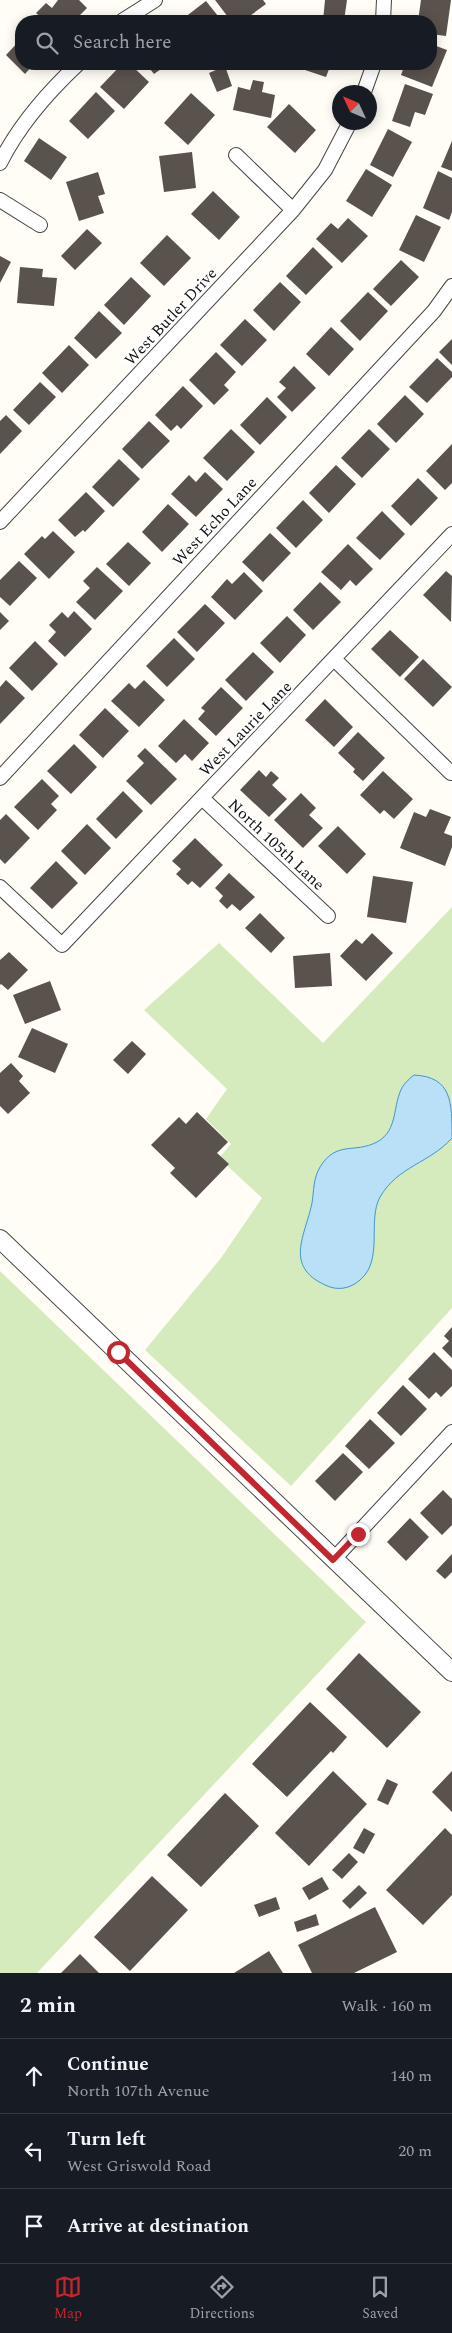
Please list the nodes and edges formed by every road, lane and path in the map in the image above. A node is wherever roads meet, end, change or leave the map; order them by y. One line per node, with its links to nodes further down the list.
1 (155, 0): 3 (street)
2 (384, 0): 4 (street)
3 (131, 15)
4 (383, 15)
5 (72, 70): 10 (street)
6 (372, 70): 7 (street)
7 (366, 85)
8 (346, 130): 12 (street, West Butler Drive)
9 (236, 155): 12 (street)
10 (0, 163)
11 (0, 200): 13 (street)
12 (293, 210): 15 (street, West Butler Drive)
13 (40, 225)
14 (452, 286): 19 (street, West Echo Lane)
15 (0, 522)
16 (452, 534): 17 (street, West Laurie Lane)
17 (334, 659): 18 (street); 20 (street, West Laurie Lane)
18 (451, 773)
19 (0, 778)
20 (202, 798): 21 (street, West Laurie Lane); 22 (street, North 105th Lane)
21 (0, 886)
22 (328, 916)
23 (0, 1239): 25 (street)
24 (452, 1432): 25 (street)
25 (333, 1560): 26 (street)
26 (452, 1672)

